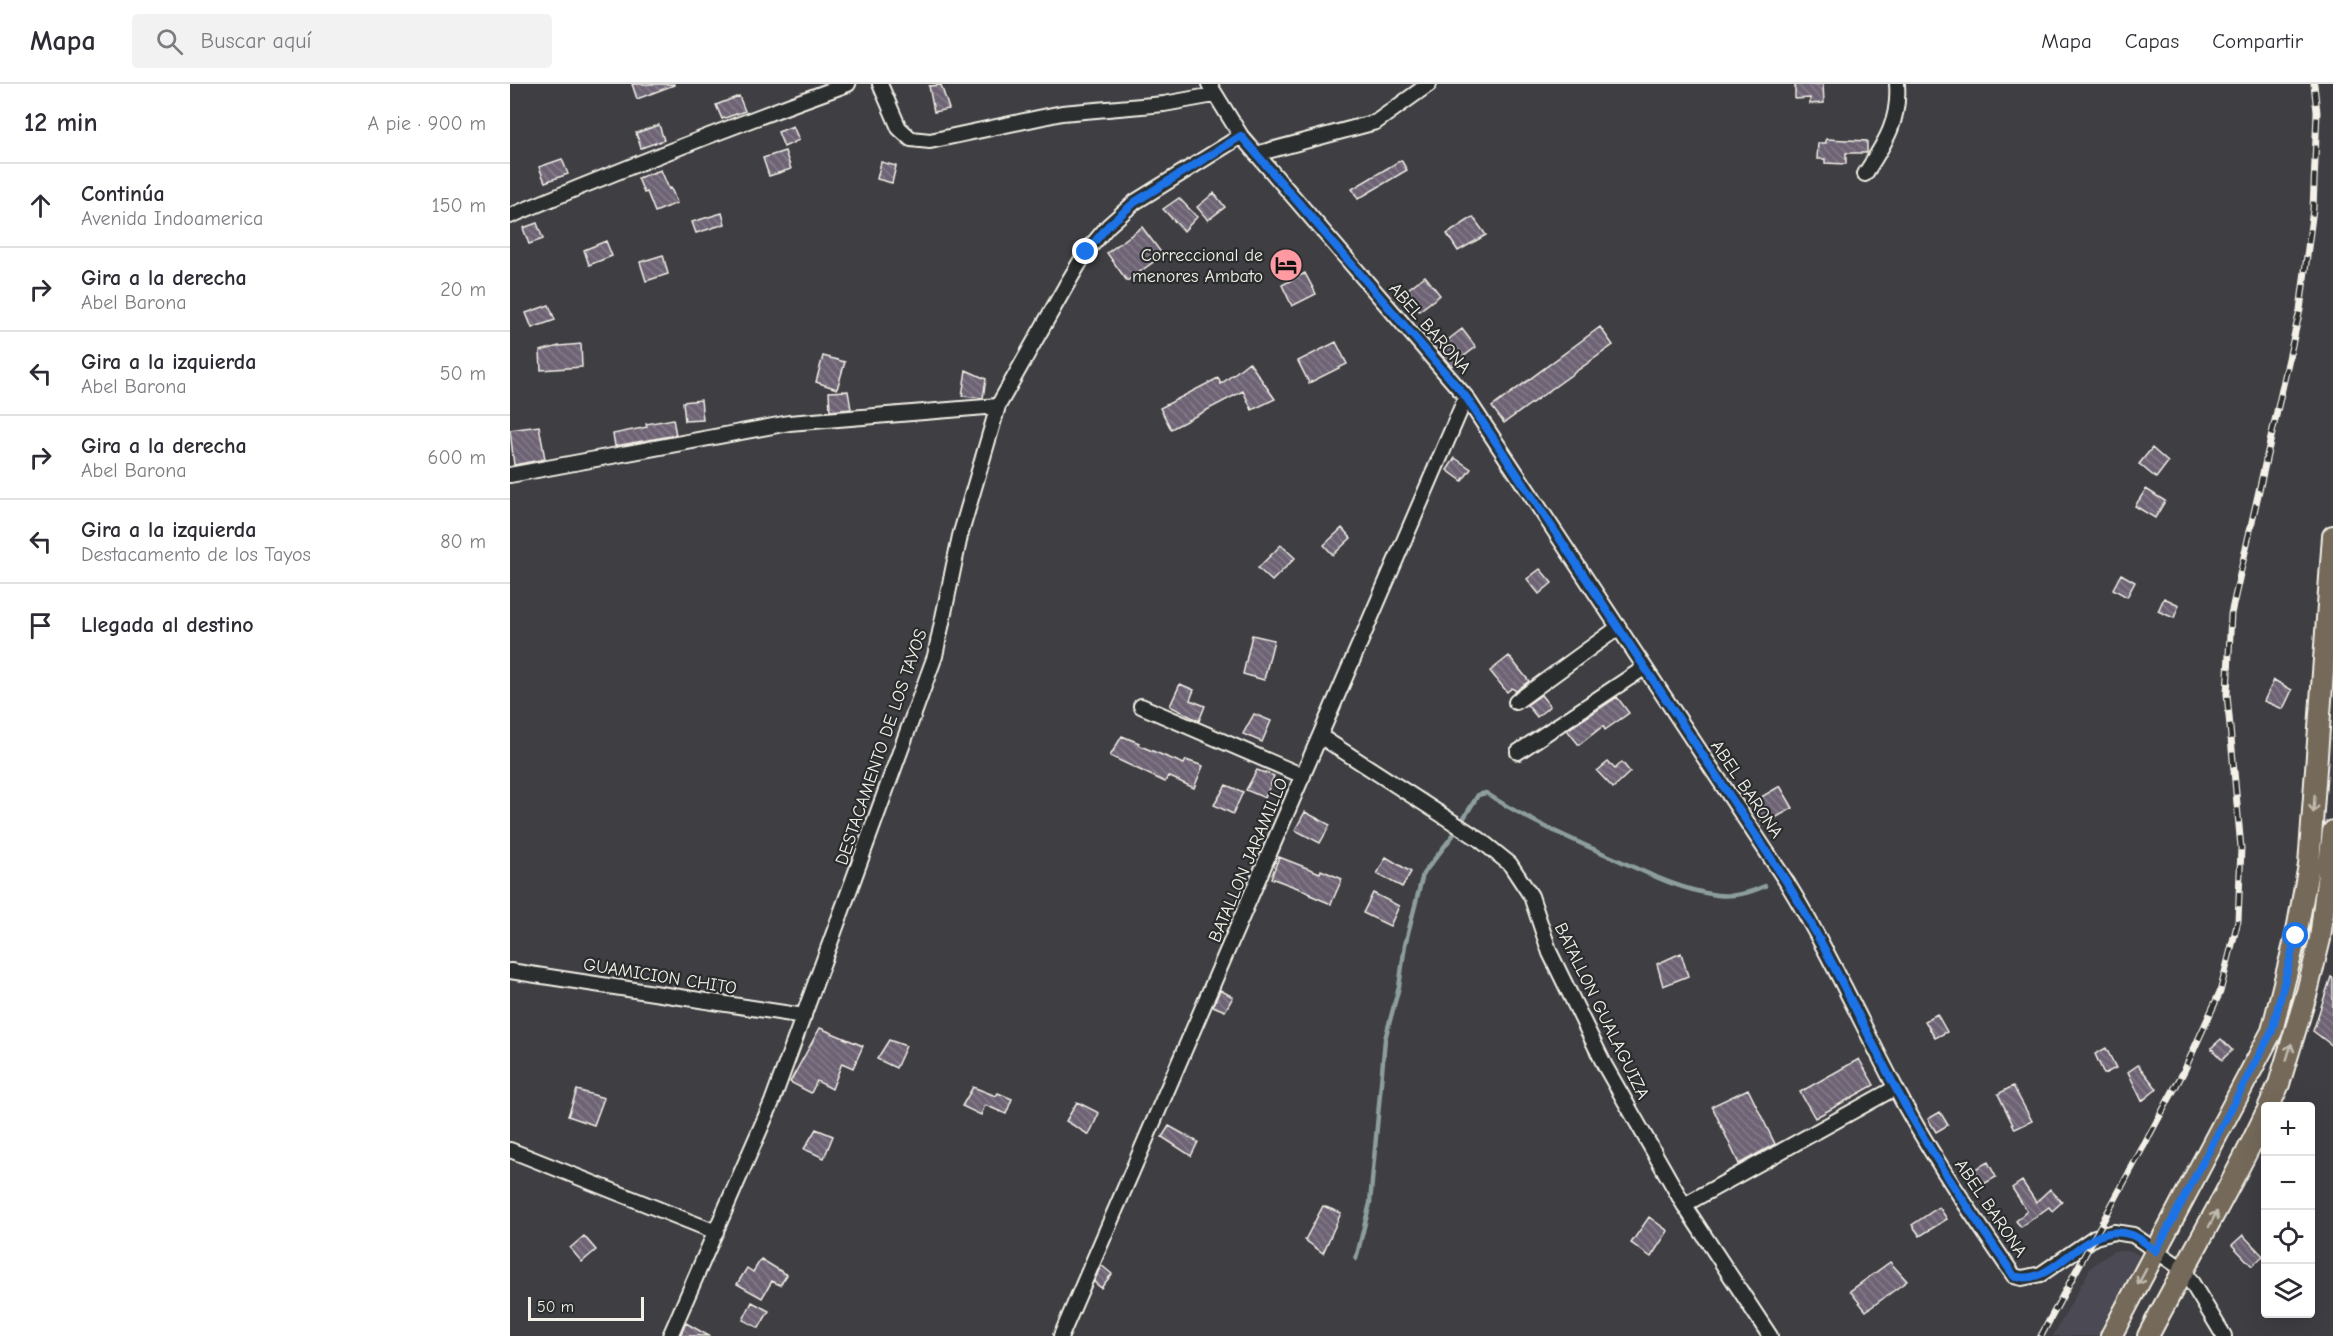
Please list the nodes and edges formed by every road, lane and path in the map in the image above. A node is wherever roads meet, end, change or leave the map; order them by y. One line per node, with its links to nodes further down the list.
1 (848, 84): 9 (street)
2 (880, 84): 5 (street)
3 (1429, 84): 7 (street)
4 (1898, 84): 8 (street)
5 (1211, 90): 6 (street, ABEL BARONA)
6 (1241, 136): 7 (street, ABEL BARONA); 11 (street, DESTACAMENTO DE LOS TAYOS)
7 (1256, 154): 10 (street, ABEL BARONA)
8 (1865, 174)
9 (510, 216)
10 (1466, 397): 14 (street, ABEL BARONA); 18 (street, BATALLON JARAMILLO)
11 (998, 406): 12 (street); 23 (street, DESTACAMENTO DE LOS TAYOS)
12 (510, 475)
13 (2333, 536): 30 (main road, one-way to 30)
14 (1619, 627): 15 (street, ABEL BARONA); 16 (street)
15 (1644, 668): 19 (street); 24 (street, ABEL BARONA)
16 (1516, 702)
17 (1141, 706): 20 (street)
18 (1320, 736): 20 (street, BATALLON JARAMILLO); 28 (street, BATALLON GUALAGUIZA)
19 (1518, 752)
20 (1303, 776): 33 (street, BATALLON JARAMILLO)
21 (2333, 831): 25 (main road, one-way to 21)
22 (510, 970): 23 (street, GUAMICION CHITO)
23 (804, 1016): 29 (street, DESTACAMENTO DE LOS TAYOS)
24 (1895, 1088): 28 (street); 30 (street, ABEL BARONA)
25 (2271, 1102)
26 (2261, 1121): 31 (main road, one-way to 26)
27 (510, 1150): 29 (street)
28 (1684, 1205): 34 (street, BATALLON GUALAGUIZA)
29 (716, 1232): 32 (street, DESTACAMENTO DE LOS TAYOS)
30 (2156, 1251): 31 (street, ABEL BARONA); 35 (main road, one-way to 35)
31 (2184, 1270): 36 (main road); 37 (street, ABEL BARONA)
32 (670, 1336)
33 (1061, 1336)
34 (1770, 1336)
35 (2111, 1336)
36 (2148, 1336)
37 (2224, 1336)

